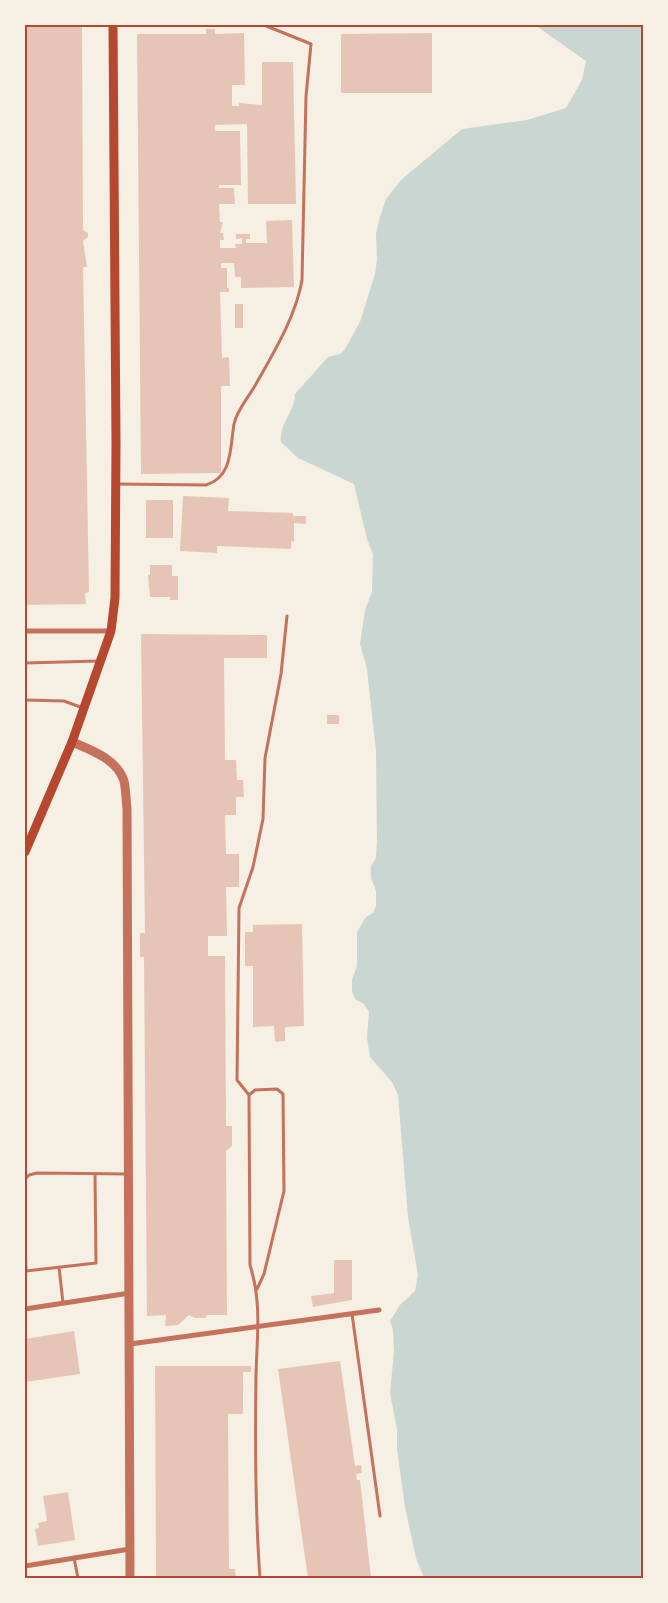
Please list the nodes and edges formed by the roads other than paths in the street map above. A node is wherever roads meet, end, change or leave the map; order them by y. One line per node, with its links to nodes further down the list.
1 (113, 25): 3 (main road)
2 (264, 25): 3 (lane)
3 (116, 484): 6 (main road)
4 (287, 616): 13 (lane)
5 (25, 630): 6 (street)
6 (111, 631): 7 (main road)
7 (102, 660): 8 (lane); 10 (main road)
8 (25, 663)
9 (25, 700): 10 (lane)
10 (84, 709): 11 (main road)
11 (72, 742): 12 (main road); 15 (street)
12 (25, 852)
13 (249, 1095): 19 (lane); 19 (lane)
14 (94, 1174): 15 (lane); 16 (lane); 18 (lane)
15 (128, 1174): 20 (street)
16 (25, 1179)
17 (25, 1245): 18 (lane)
18 (59, 1267): 21 (lane)
19 (258, 1289): 25 (lane)
20 (130, 1293): 21 (street); 26 (street)
21 (63, 1303): 22 (street)
22 (25, 1309)
23 (379, 1310): 24 (street)
24 (352, 1313): 25 (street); 27 (lane)
25 (259, 1326): 26 (street); 33 (lane)
26 (130, 1344): 28 (street)
27 (380, 1516)
28 (130, 1549): 29 (street); 32 (street)
29 (74, 1558): 30 (street); 31 (lane)
30 (25, 1566)
31 (78, 1578)
32 (130, 1578)
33 (260, 1578)

